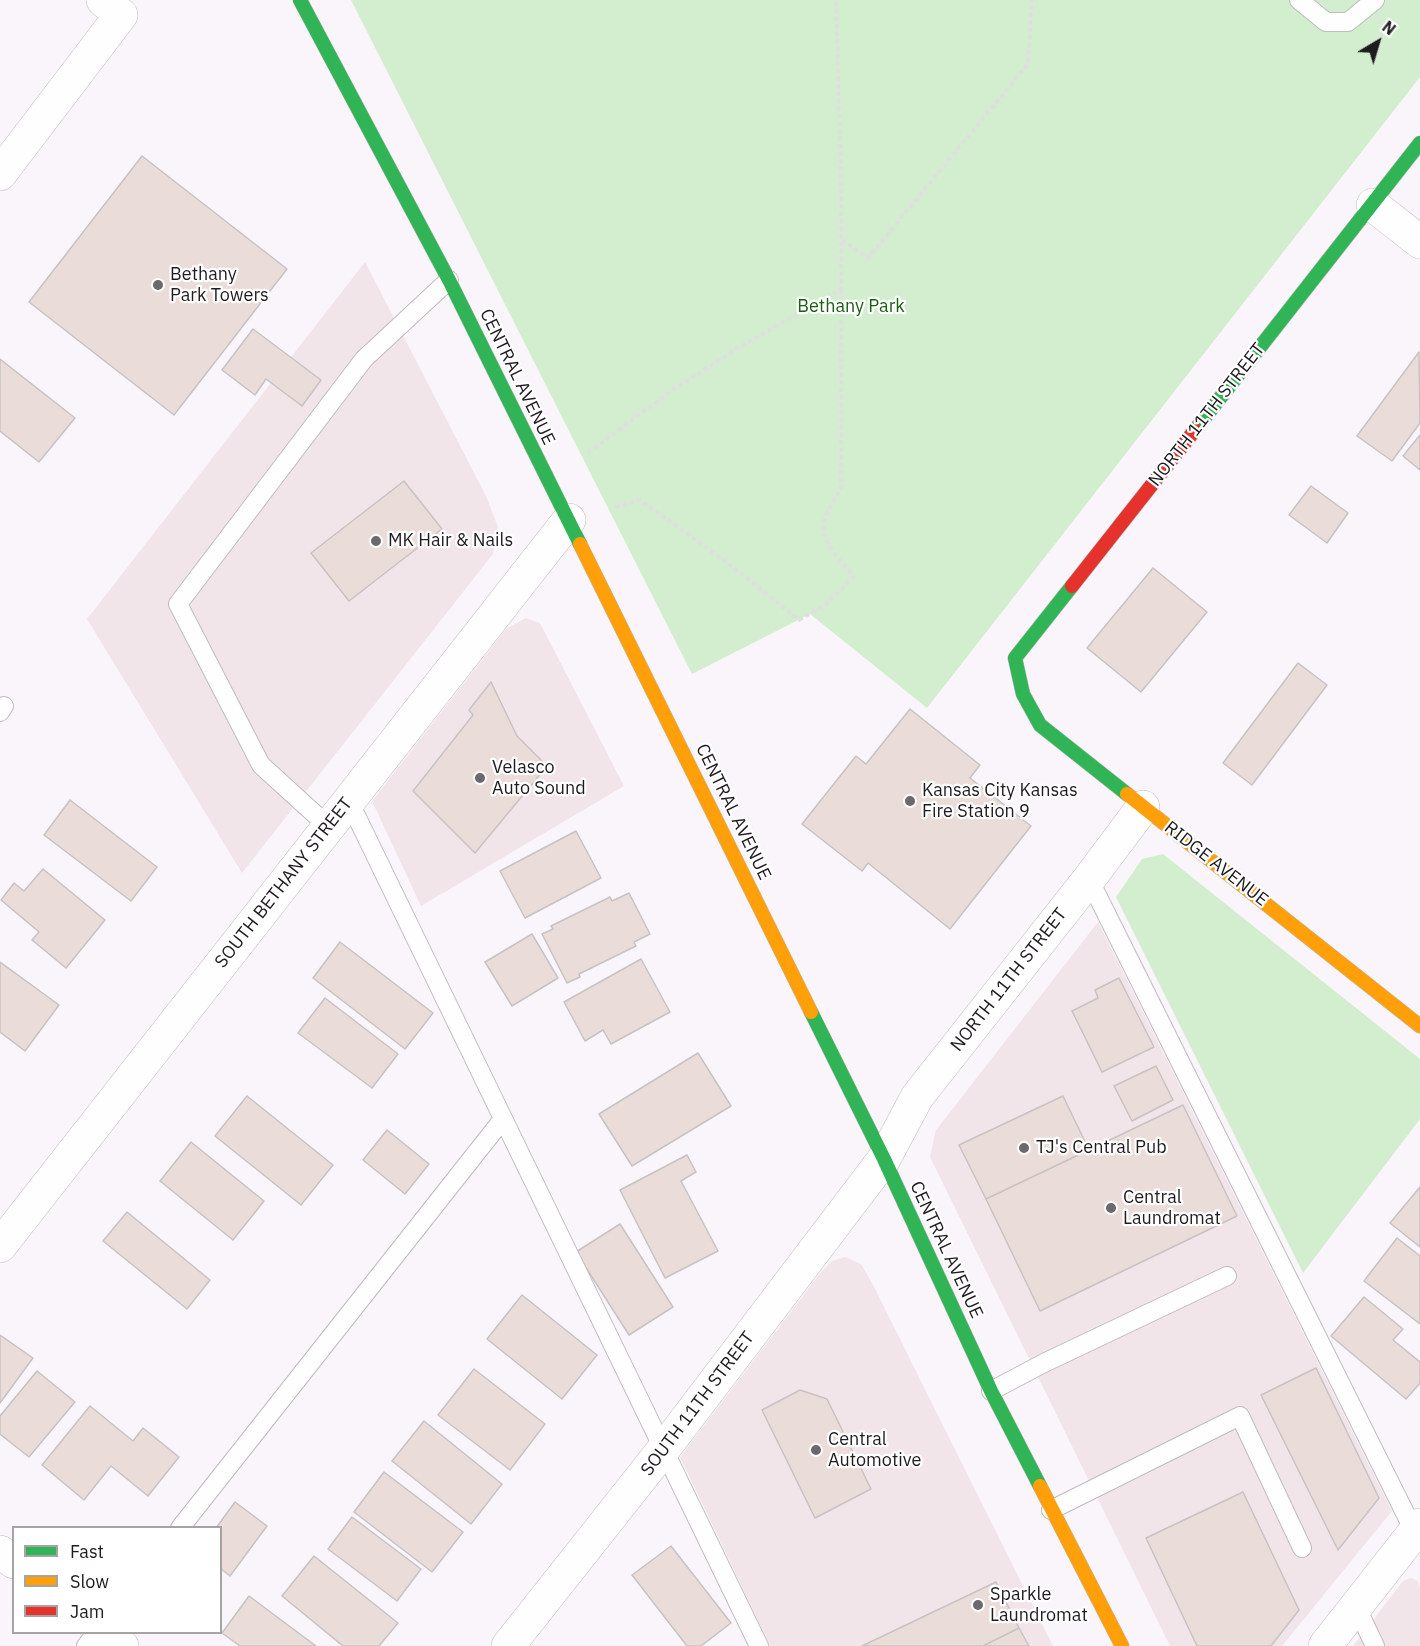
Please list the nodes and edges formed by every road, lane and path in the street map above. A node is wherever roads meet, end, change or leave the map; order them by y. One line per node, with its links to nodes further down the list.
1 (300, 0): 12 (main road, CENTRAL AVENUE)
2 (836, 0): 10 (path)
3 (1032, 0): 10 (path)
4 (1299, 0): 5 (lane)
5 (1375, 0)
6 (112, 7): 8 (street)
7 (1420, 143): 9 (main road, NORTH 11TH STREET)
8 (0, 174)
9 (1373, 205): 11 (street); 17 (main road, NORTH 11TH STREET)
10 (841, 240): 13 (path)
11 (1420, 242)
12 (449, 280): 16 (main road, CENTRAL AVENUE); 20 (lane)
13 (841, 289): 14 (path); 15 (path)
14 (588, 453)
15 (615, 507)
16 (569, 520): 18 (street, SOUTH BETHANY STREET); 24 (main road, CENTRAL AVENUE)
17 (1023, 694): 19 (main road, RIDGE AVENUE)
18 (349, 801): 20 (street, SOUTH BETHANY STREET); 23 (lane)
19 (1143, 807): 21 (street, NORTH 11TH STREET); 22 (main road, RIDGE AVENUE)
20 (329, 827): 25 (street, SOUTH BETHANY STREET)
21 (1089, 879): 24 (street, NORTH 11TH STREET); 31 (lane)
22 (1420, 1026)
23 (503, 1119): 28 (lane); 30 (lane)
24 (884, 1159): 27 (main road, CENTRAL AVENUE); 28 (street, SOUTH 11TH STREET)
25 (0, 1246)
26 (1227, 1276): 27 (lane)
27 (991, 1391): 29 (main road, CENTRAL AVENUE)
28 (663, 1450): 38 (street, SOUTH 11TH STREET); 39 (lane)
29 (1051, 1510): 32 (lane); 40 (main road, CENTRAL AVENUE)
30 (181, 1526)
31 (1418, 1534): 33 (street)
32 (1302, 1548)
33 (1356, 1606): 41 (street); 42 (lane)
34 (95, 1634): 36 (lane)
35 (107, 1634): 37 (street)
36 (86, 1646)
37 (122, 1646)
38 (508, 1646)
39 (759, 1646)
40 (1122, 1646)
41 (1325, 1646)
42 (1375, 1646)

